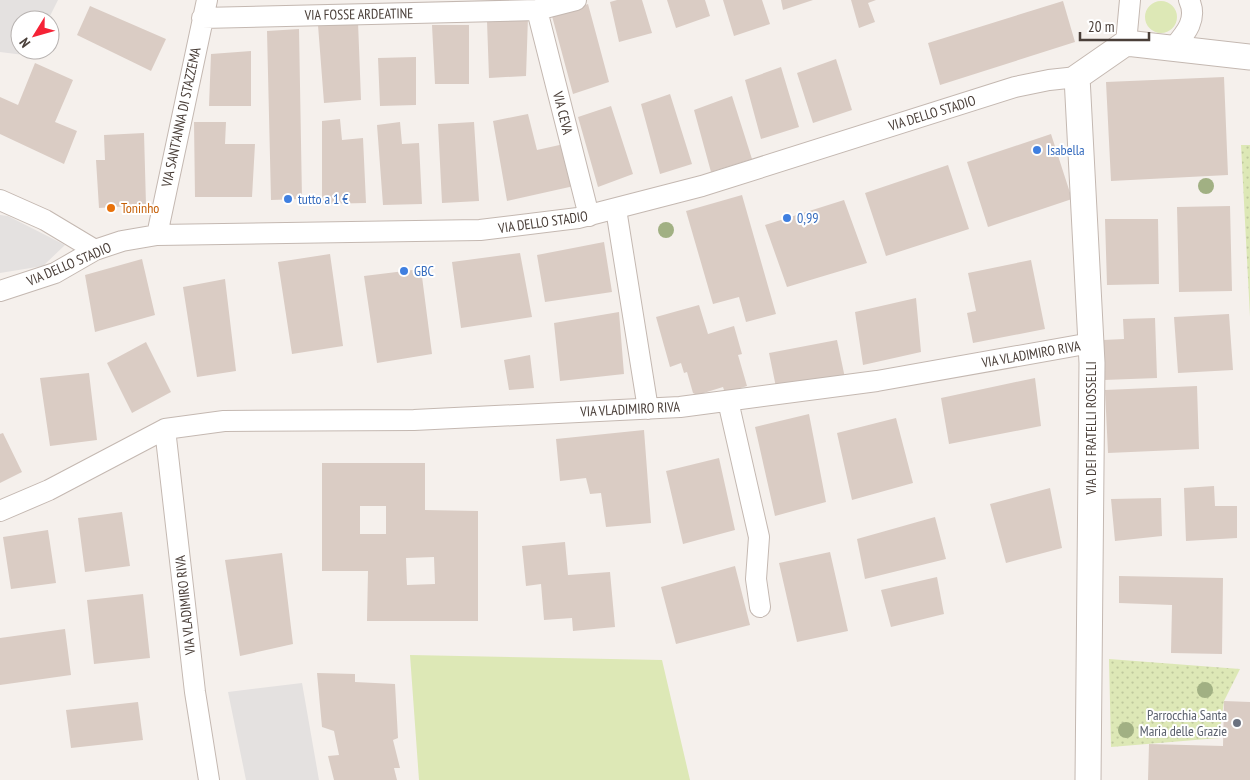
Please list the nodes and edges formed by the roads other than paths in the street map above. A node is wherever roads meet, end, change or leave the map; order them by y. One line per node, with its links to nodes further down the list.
1 (576, 0): 5 (street, VIA FOSSE ARDEATINE)
2 (1130, 0): 6 (street)
3 (1189, 0): 7 (street)
4 (204, 9): 5 (street, VIA FOSSE ARDEATINE); 13 (street, VIA SANT'ANNA DI STAZZEMA)
5 (537, 10): 12 (street, VIA CEVA)
6 (1126, 43): 7 (street); 9 (street)
7 (1174, 47): 8 (street)
8 (1250, 57)
9 (1077, 77): 11 (street, VIA DELLO STADIO); 16 (street, VIA DEI FRATELLI ROSSELLI)
10 (0, 200): 14 (street)
11 (616, 209): 12 (street, VIA DELLO STADIO); 18 (street)
12 (589, 216): 13 (street, VIA DELLO STADIO)
13 (157, 235): 14 (street, VIA DELLO STADIO)
14 (95, 250): 15 (street, VIA DELLO STADIO)
15 (0, 291)
16 (1091, 343): 17 (street, VIA VLADIMIRO RIVA); 23 (street, VIA DEI FRATELLI ROSSELLI)
17 (728, 401): 18 (street, VIA VLADIMIRO RIVA); 21 (street)
18 (648, 409): 19 (street, VIA VLADIMIRO RIVA)
19 (165, 428): 20 (street, VIA VLADIMIRO RIVA); 22 (street, VIA VLADIMIRO RIVA)
20 (0, 511)
21 (760, 607)
22 (209, 780)
23 (1088, 780)

